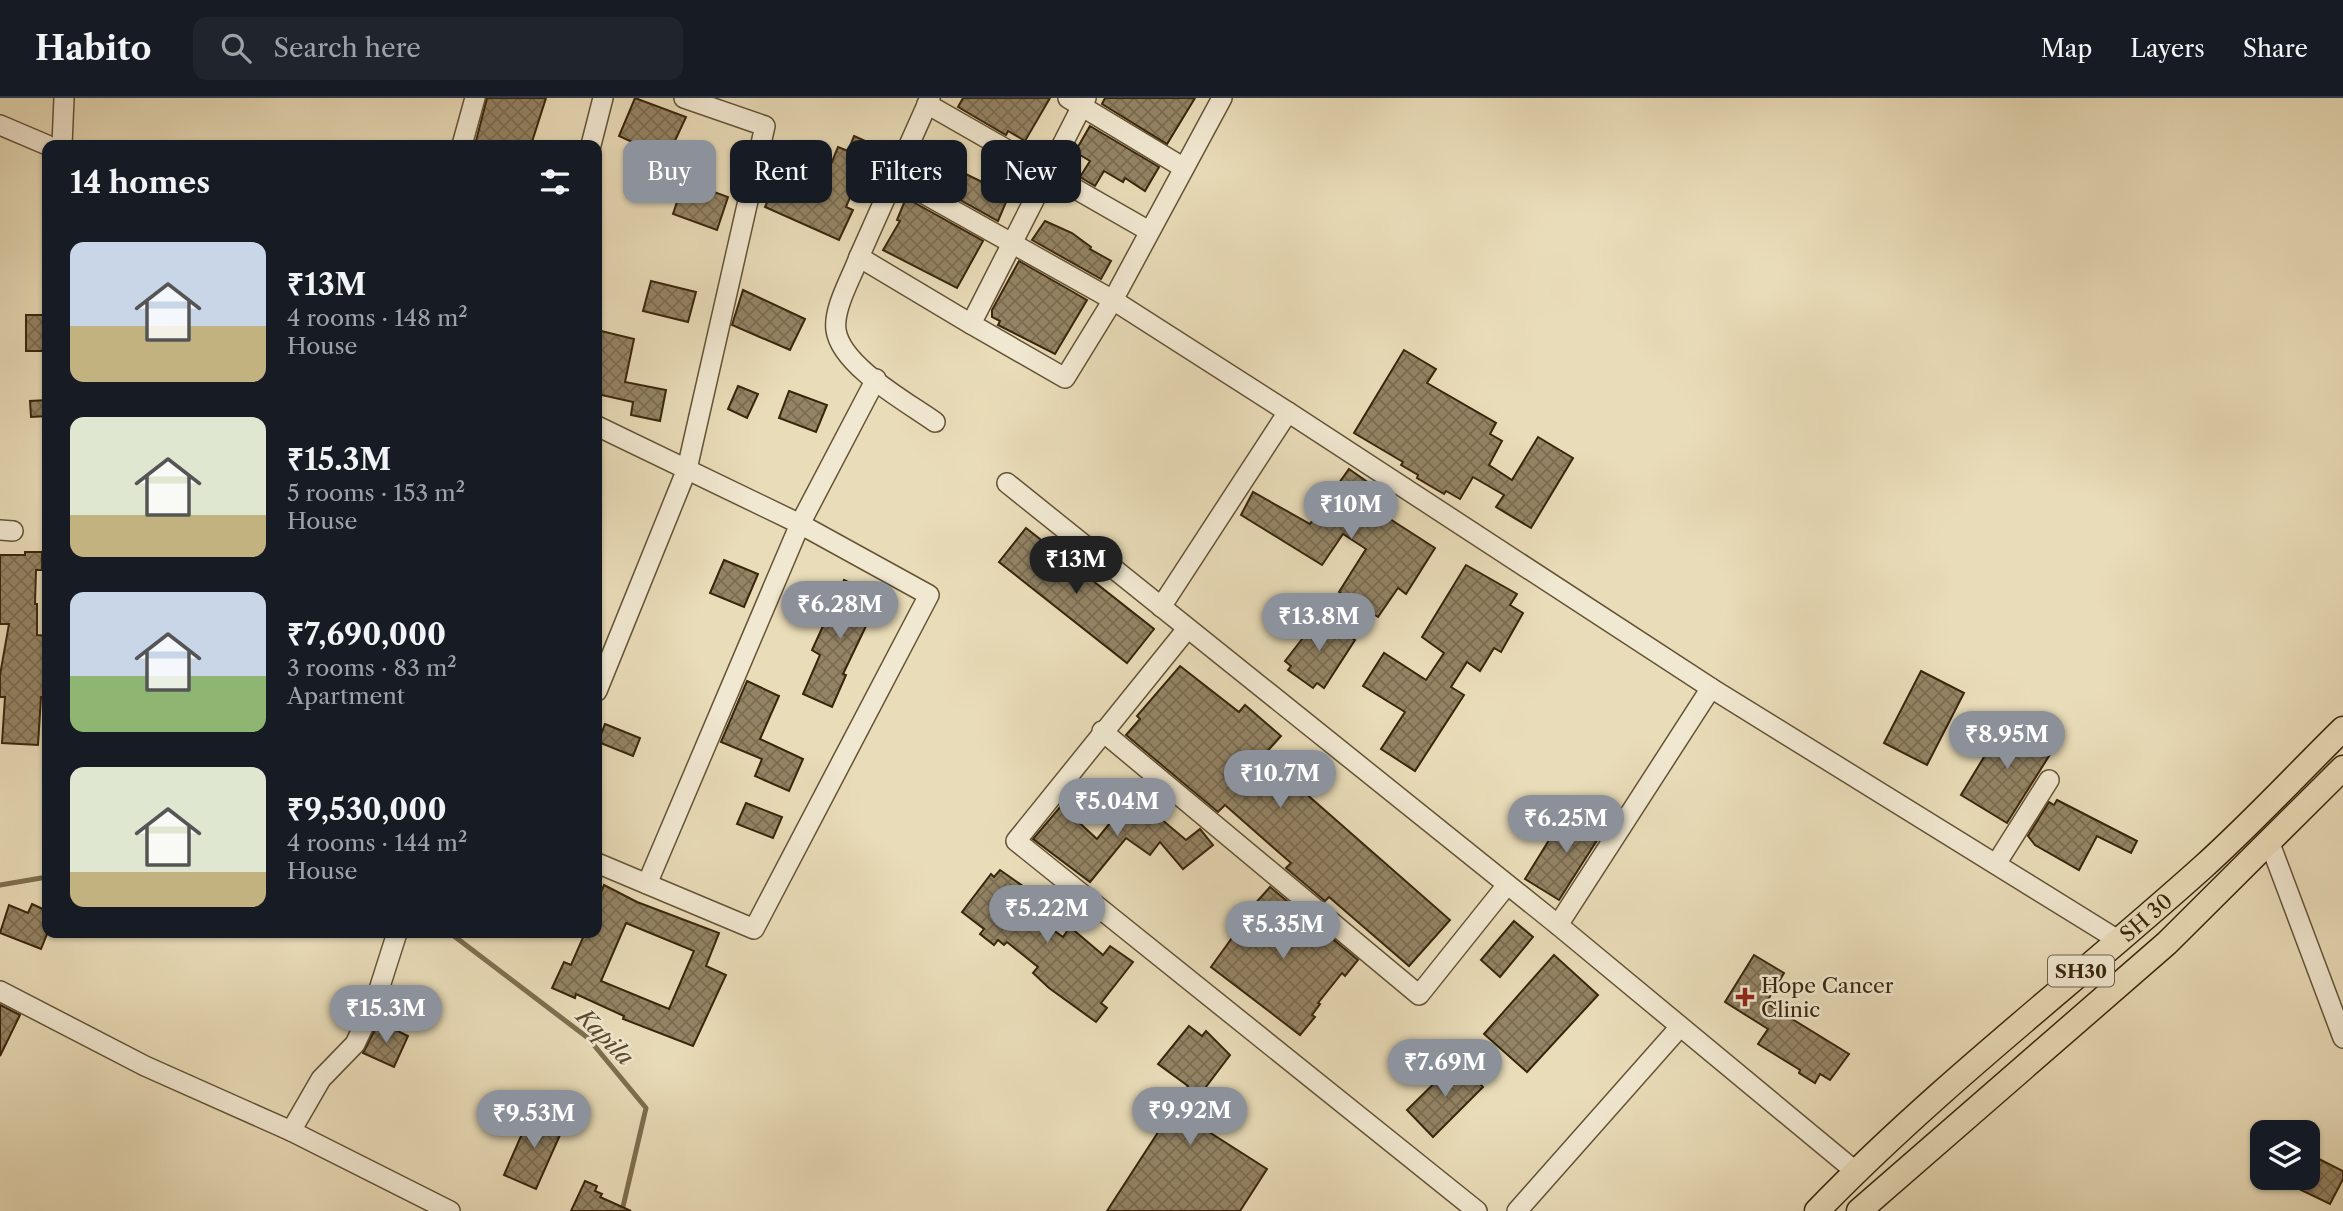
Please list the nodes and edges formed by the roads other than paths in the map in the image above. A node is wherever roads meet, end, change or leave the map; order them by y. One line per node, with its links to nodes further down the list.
1 (64, 98): 9 (street)
2 (475, 98): 10 (street)
3 (603, 98): 11 (street)
4 (684, 98): 30 (street)
5 (1222, 98): 16 (street)
6 (928, 101): 12 (street); 13 (street)
7 (1079, 101): 14 (street); 16 (street)
8 (0, 125): 15 (street)
9 (62, 140)
10 (463, 140)
11 (592, 140)
12 (911, 140)
13 (992, 140)
14 (1062, 140)
15 (42, 143)
16 (1184, 168): 21 (street)
17 (1081, 193): 21 (street)
18 (883, 203): 23 (street)
19 (940, 203): 22 (street)
20 (1032, 203): 22 (street)
21 (1149, 231): 24 (street)
22 (1012, 244): 24 (street); 25 (street)
23 (859, 257): 25 (street); 26 (street)
24 (1112, 300): 25 (street); 27 (street)
25 (971, 324)
26 (876, 379): 28 (street); 32 (street)
27 (1288, 412): 33 (street); 36 (street)
28 (935, 422)
29 (602, 428): 30 (street)
30 (687, 470): 32 (street); 35 (street)
31 (1007, 483): 33 (street)
32 (800, 524): 45 (street); 45 (street)
33 (1161, 607): 34 (street)
34 (1187, 629): 38 (street); 46 (street)
35 (602, 679)
36 (1712, 688): 42 (street); 48 (street)
37 (2343, 729): 44 (main road, SH 30 / SH30)
38 (1102, 732): 46 (street); 57 (street)
39 (2343, 768): 41 (main road, SH 30 / SH30)
40 (2049, 780): 42 (street)
41 (2269, 841): 47 (main road, SH 30 / SH30); 53 (street)
42 (1996, 864): 50 (street)
43 (602, 865): 45 (street)
44 (2204, 866): 47 (main road); 50 (main road, SH 30 / SH30)
45 (647, 884)
46 (1507, 885): 48 (street)
47 (2223, 887): 60 (main road, SH 30 / SH30)
48 (1558, 925): 52 (street)
49 (395, 938): 54 (street)
50 (2118, 940): 55 (main road, SH 30 / SH30)
51 (0, 991): 54 (street)
52 (1679, 1028): 55 (street); 58 (street)
53 (2343, 1038)
54 (291, 1131): 56 (street)
55 (1855, 1171): 59 (main road, SH 30 / SH30)
56 (450, 1211)
57 (1477, 1211)
58 (1517, 1211)
59 (1817, 1211)
60 (1859, 1211)

